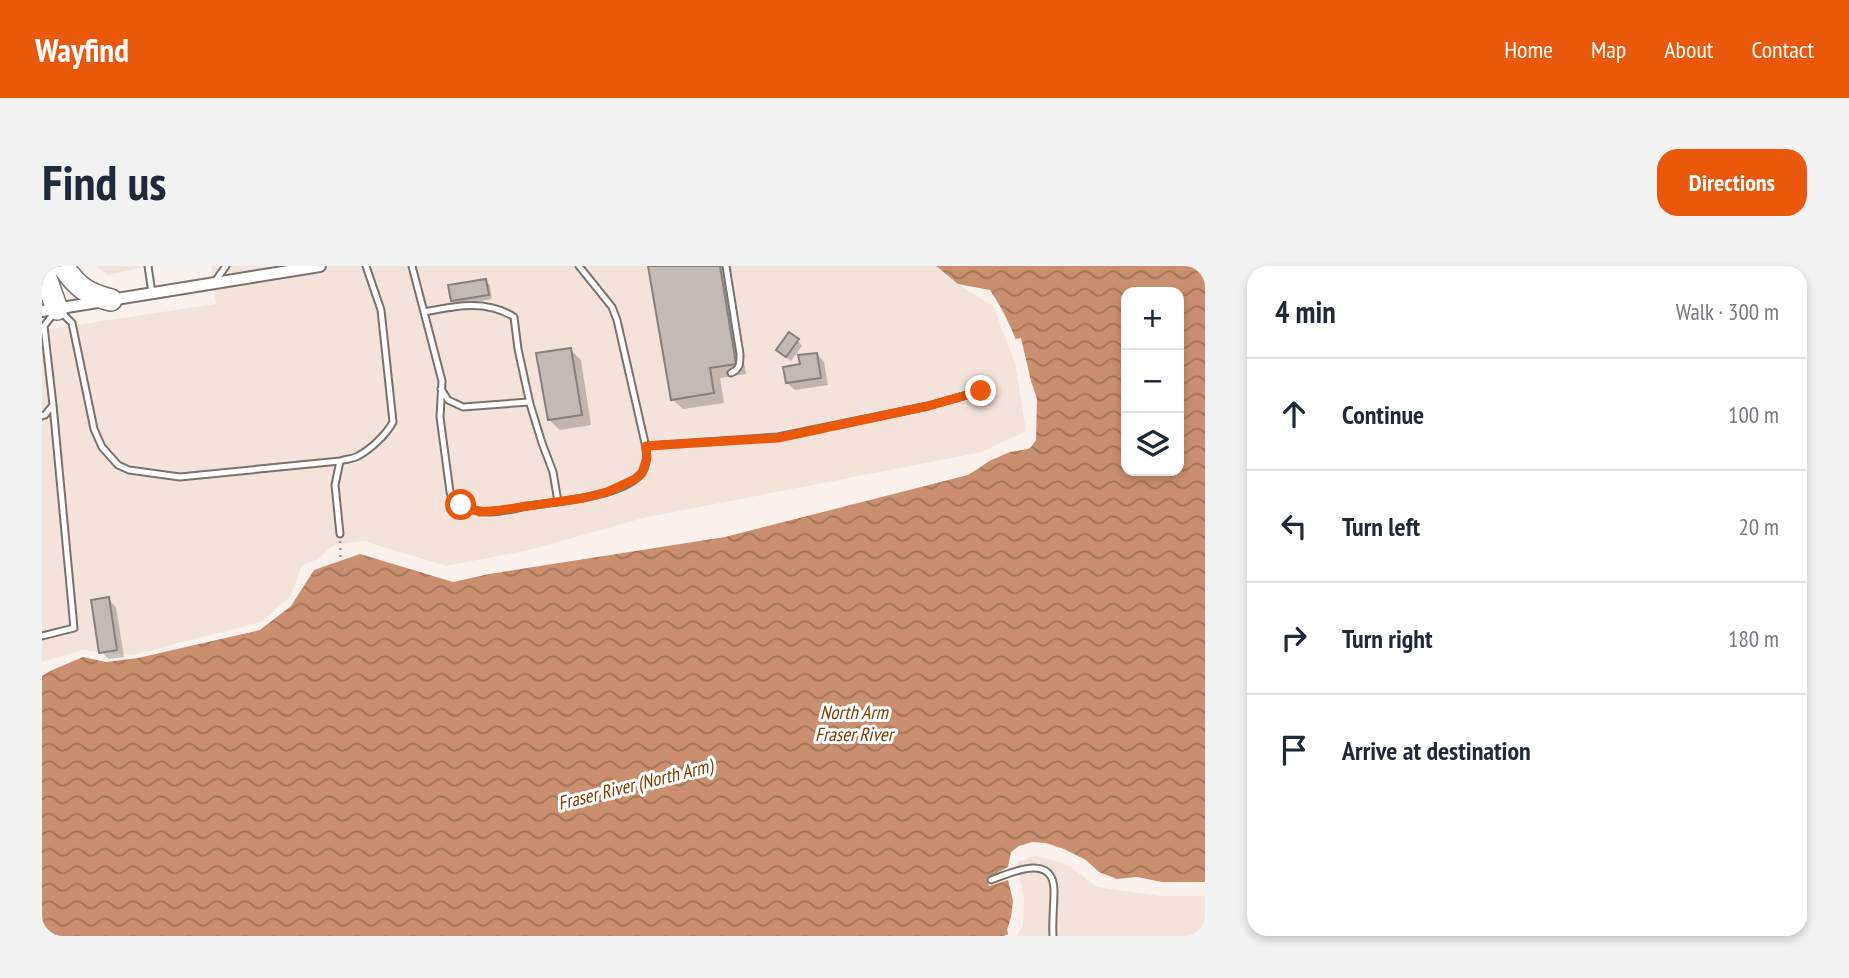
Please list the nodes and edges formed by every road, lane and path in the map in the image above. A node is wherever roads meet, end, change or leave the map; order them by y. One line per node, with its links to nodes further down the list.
1 (61, 266): 12 (highway); 13 (highway)
2 (148, 266): 11 (lane)
3 (226, 266): 10 (lane)
4 (320, 266): 10 (street)
5 (366, 266): 22 (lane)
6 (412, 266): 14 (lane)
7 (579, 266): 21 (lane)
8 (726, 266): 15 (lane)
9 (42, 267): 13 (highway)
10 (210, 284): 11 (street)
11 (152, 293): 12 (street)
12 (111, 300): 13 (street)
13 (50, 310): 19 (lane); 22 (lane)
14 (424, 312): 16 (lane); 18 (lane)
15 (731, 373)
16 (441, 389): 18 (lane); 23 (lane)
17 (981, 391): 21 (lane)
18 (529, 402): 23 (lane)
19 (53, 405): 20 (lane); 26 (lane)
20 (42, 416)
21 (646, 446): 23 (lane)
22 (340, 461): 24 (lane)
23 (558, 502)
24 (340, 534): 25 (path)
25 (341, 575)
26 (42, 636)
27 (991, 880): 28 (lane)
28 (1053, 936)

